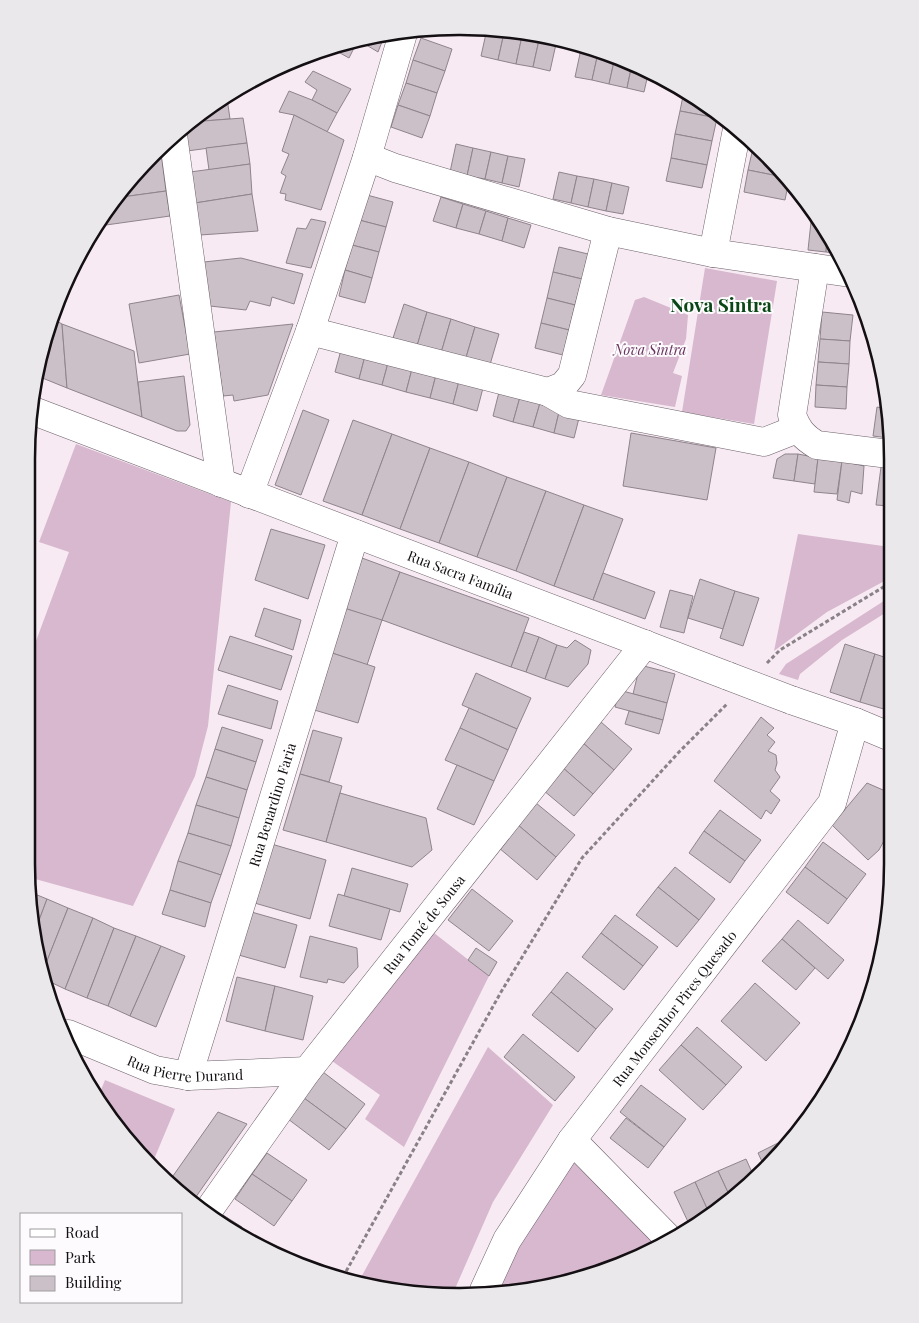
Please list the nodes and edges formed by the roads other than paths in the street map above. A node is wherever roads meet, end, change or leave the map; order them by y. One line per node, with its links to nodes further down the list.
1 (401, 39): 4 (street)
2 (735, 137): 6 (street)
3 (174, 145): 14 (street)
4 (367, 157): 5 (street); 9 (street)
5 (608, 231): 6 (street); 10 (street)
6 (713, 253): 7 (street)
7 (815, 268): 8 (street); 12 (street)
8 (840, 272)
9 (310, 331): 10 (street); 15 (street)
10 (548, 392): 12 (street)
11 (38, 413): 14 (street, Rua Sacra Família)
12 (797, 429): 13 (street)
13 (884, 453)
14 (221, 483): 15 (street, Rua Sacra Família)
15 (249, 494): 16 (street, Rua Sacra Família)
16 (355, 534): 17 (street, Rua Sacra Família); 22 (street, Rua Benardino Faria)
17 (645, 644): 18 (street, Rua Sacra Família, bridge); 21 (street, Rua Tomé de Sousa)
18 (855, 722): 19 (street, Rua Sacra Família); 23 (street, Rua Monsenhor Pires Quesado)
19 (884, 733)
20 (72, 1035): 22 (street, Rua Pierre Durand)
21 (307, 1071): 22 (street, Rua Pierre Durand); 24 (street, Rua Tomé de Sousa)
22 (188, 1076)
23 (572, 1140): 25 (street); 26 (street, Rua Monsenhor Pires Quesado)
24 (211, 1207)
25 (665, 1235)
26 (485, 1287)

